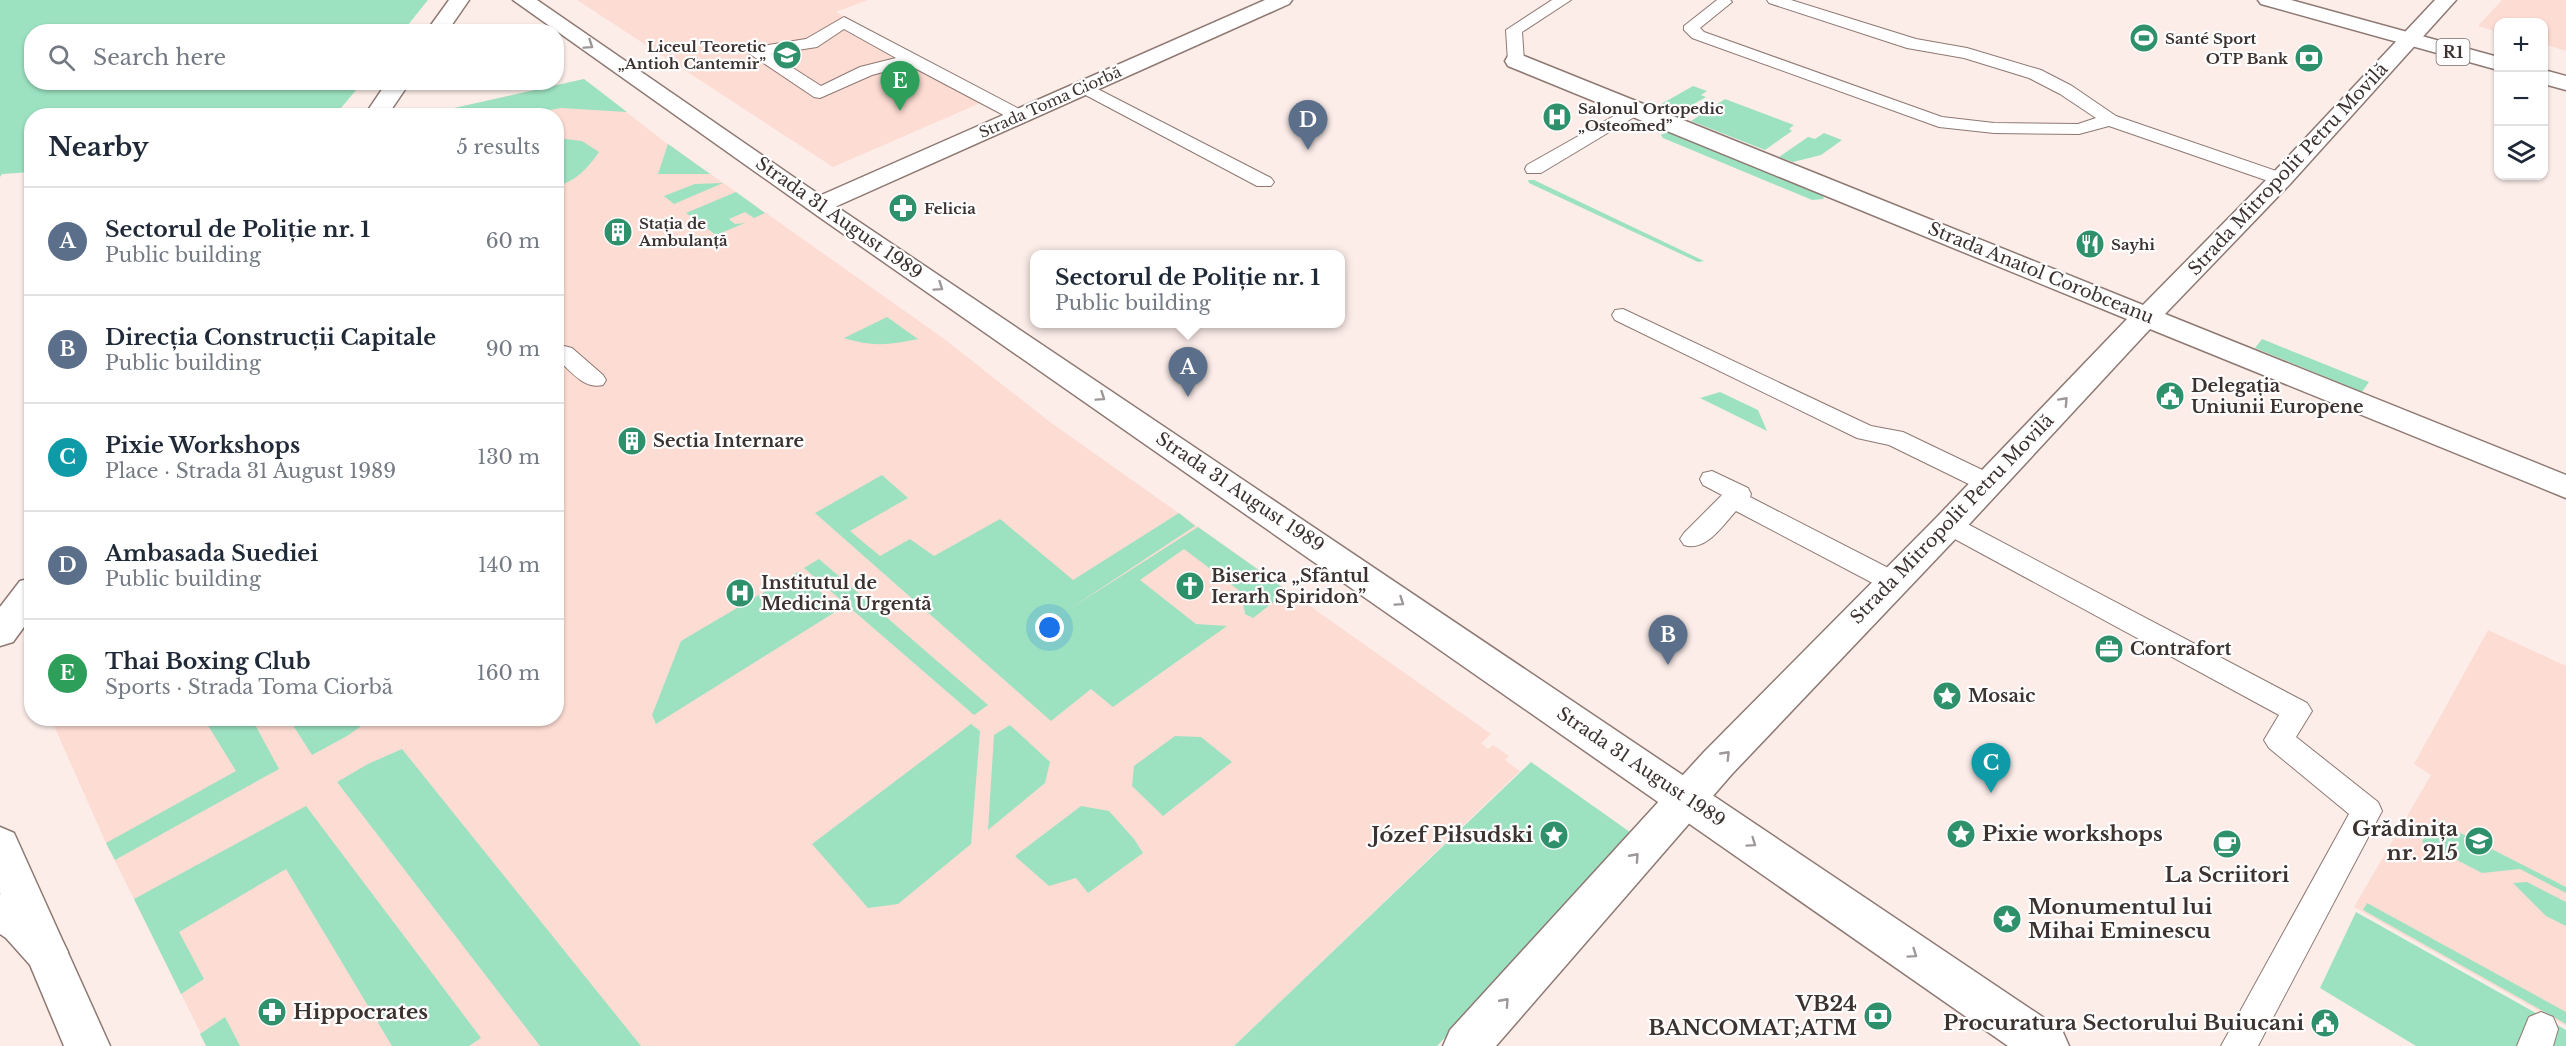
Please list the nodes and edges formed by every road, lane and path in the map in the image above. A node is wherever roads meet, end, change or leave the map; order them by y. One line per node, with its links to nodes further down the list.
1 (459, 0): 9 (street)
2 (523, 0): 10 (street, Strada 31 August 1989, one-way to 10)
3 (1282, 0): 18 (street, Strada Toma Ciorbă)
4 (1563, 0): 14 (lane)
5 (1774, 0): 23 (lane)
6 (2268, 0): 12 (street, R1)
7 (2446, 0): 12 (street, Strada Mitropolit Petru Movilă)
8 (1724, 2): 23 (lane)
9 (442, 24)
10 (558, 24)
11 (564, 28): 27 (street, Strada 31 August 1989, one-way to 27)
12 (2408, 39): 15 (street, R1); 25 (street, Strada Mitropolit Petru Movilă)
13 (911, 59): 13 (lane); 22 (lane)
14 (1516, 62): 21 (street, Strada Anatol Corobceanu)
15 (2494, 63)
16 (2548, 78): 17 (street)
17 (2566, 83)
18 (1084, 87): 22 (street, Strada Toma Ciorbă); 26 (lane)
19 (393, 90): 20 (street)
20 (381, 108)
21 (1635, 109): 24 (lane); 29 (street, Strada Anatol Corobceanu)
22 (1019, 116): 27 (street, Strada Toma Ciorbă)
23 (2110, 120): 25 (lane)
24 (1534, 169)
25 (2281, 178): 29 (street, Strada Mitropolit Petru Movilă)
26 (1264, 182)
27 (819, 205): 43 (street, Strada 31 August 1989, one-way to 43)
28 (1623, 315): 33 (lane)
29 (2146, 316): 33 (street, Strada Mitropolit Petru Movilă, one-way to 29); 34 (street, Strada Anatol Corobceanu)
30 (564, 353): 31 (lane)
31 (595, 380)
32 (1712, 479): 35 (lane)
33 (1988, 483): 36 (street, Strada Mitropolit Petru Movilă)
34 (2566, 487)
35 (1733, 499): 37 (lane); 38 (lane)
36 (1949, 525): 38 (street, Strada Mitropolit Petru Movilă); 39 (lane)
37 (1692, 540)
38 (1893, 582): 43 (street, Strada Mitropolit Petru Movilă, one-way to 38)
39 (2084, 597): 41 (lane); 50 (lane)
40 (24, 601): 42 (street)
41 (2160, 619)
42 (0, 633)
43 (1687, 798): 48 (street, Strada Mitropolit Petru Movilă, one-way to 43); 49 (street, Strada 31 August 1989, one-way to 49)
44 (0, 845): 46 (street)
45 (0, 913): 46 (street)
46 (45, 952): 47 (street)
47 (87, 1046)
48 (1466, 1046)
49 (2046, 1046)
50 (2239, 1046)

